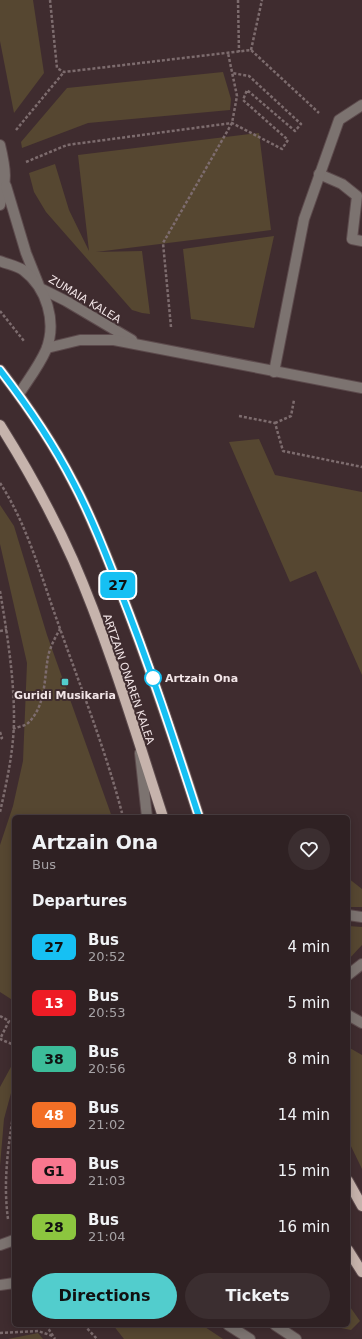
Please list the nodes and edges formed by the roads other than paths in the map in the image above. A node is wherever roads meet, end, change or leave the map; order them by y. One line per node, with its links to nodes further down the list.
1 (362, 105): 3 (street)
2 (0, 145): 4 (street)
3 (319, 174): 6 (street); 12 (street)
4 (6, 186): 5 (street); 8 (street, ZUMAIA KALEA)
5 (0, 205)
6 (362, 241)
7 (0, 261): 8 (street)
8 (40, 288): 9 (street); 10 (street, ZUMAIA KALEA)
9 (46, 348): 10 (street, ZUMAIA KALEA); 14 (street)
10 (147, 348): 12 (street, ZUMAIA KALEA)
11 (0, 370): 14 (main road, ARTZAIN ONAREN KALEA)
12 (274, 372): 13 (street, ZUMAIA KALEA)
13 (362, 388)
14 (19, 394): 19 (main road, ARTZAIN ONAREN KALEA)
15 (0, 425): 16 (main road, ARTZAIN ONAREN KALEA)
16 (139, 743): 17 (street); 18 (main road, ARTZAIN ONAREN KALEA)
17 (146, 815)
18 (162, 815)
19 (198, 815)
20 (350, 915): 21 (street)
21 (362, 917)
22 (362, 964): 23 (street)
23 (350, 973)
24 (350, 1016): 25 (street)
25 (362, 1023)
26 (350, 1185): 27 (main road)
27 (362, 1206)
28 (12, 1240): 29 (street)
29 (0, 1245)
30 (350, 1253): 31 (main road)
31 (362, 1272)
32 (12, 1283): 33 (street)
33 (0, 1286)
34 (231, 1327): 36 (street)
35 (278, 1327): 37 (street)
36 (250, 1339)
37 (296, 1339)

